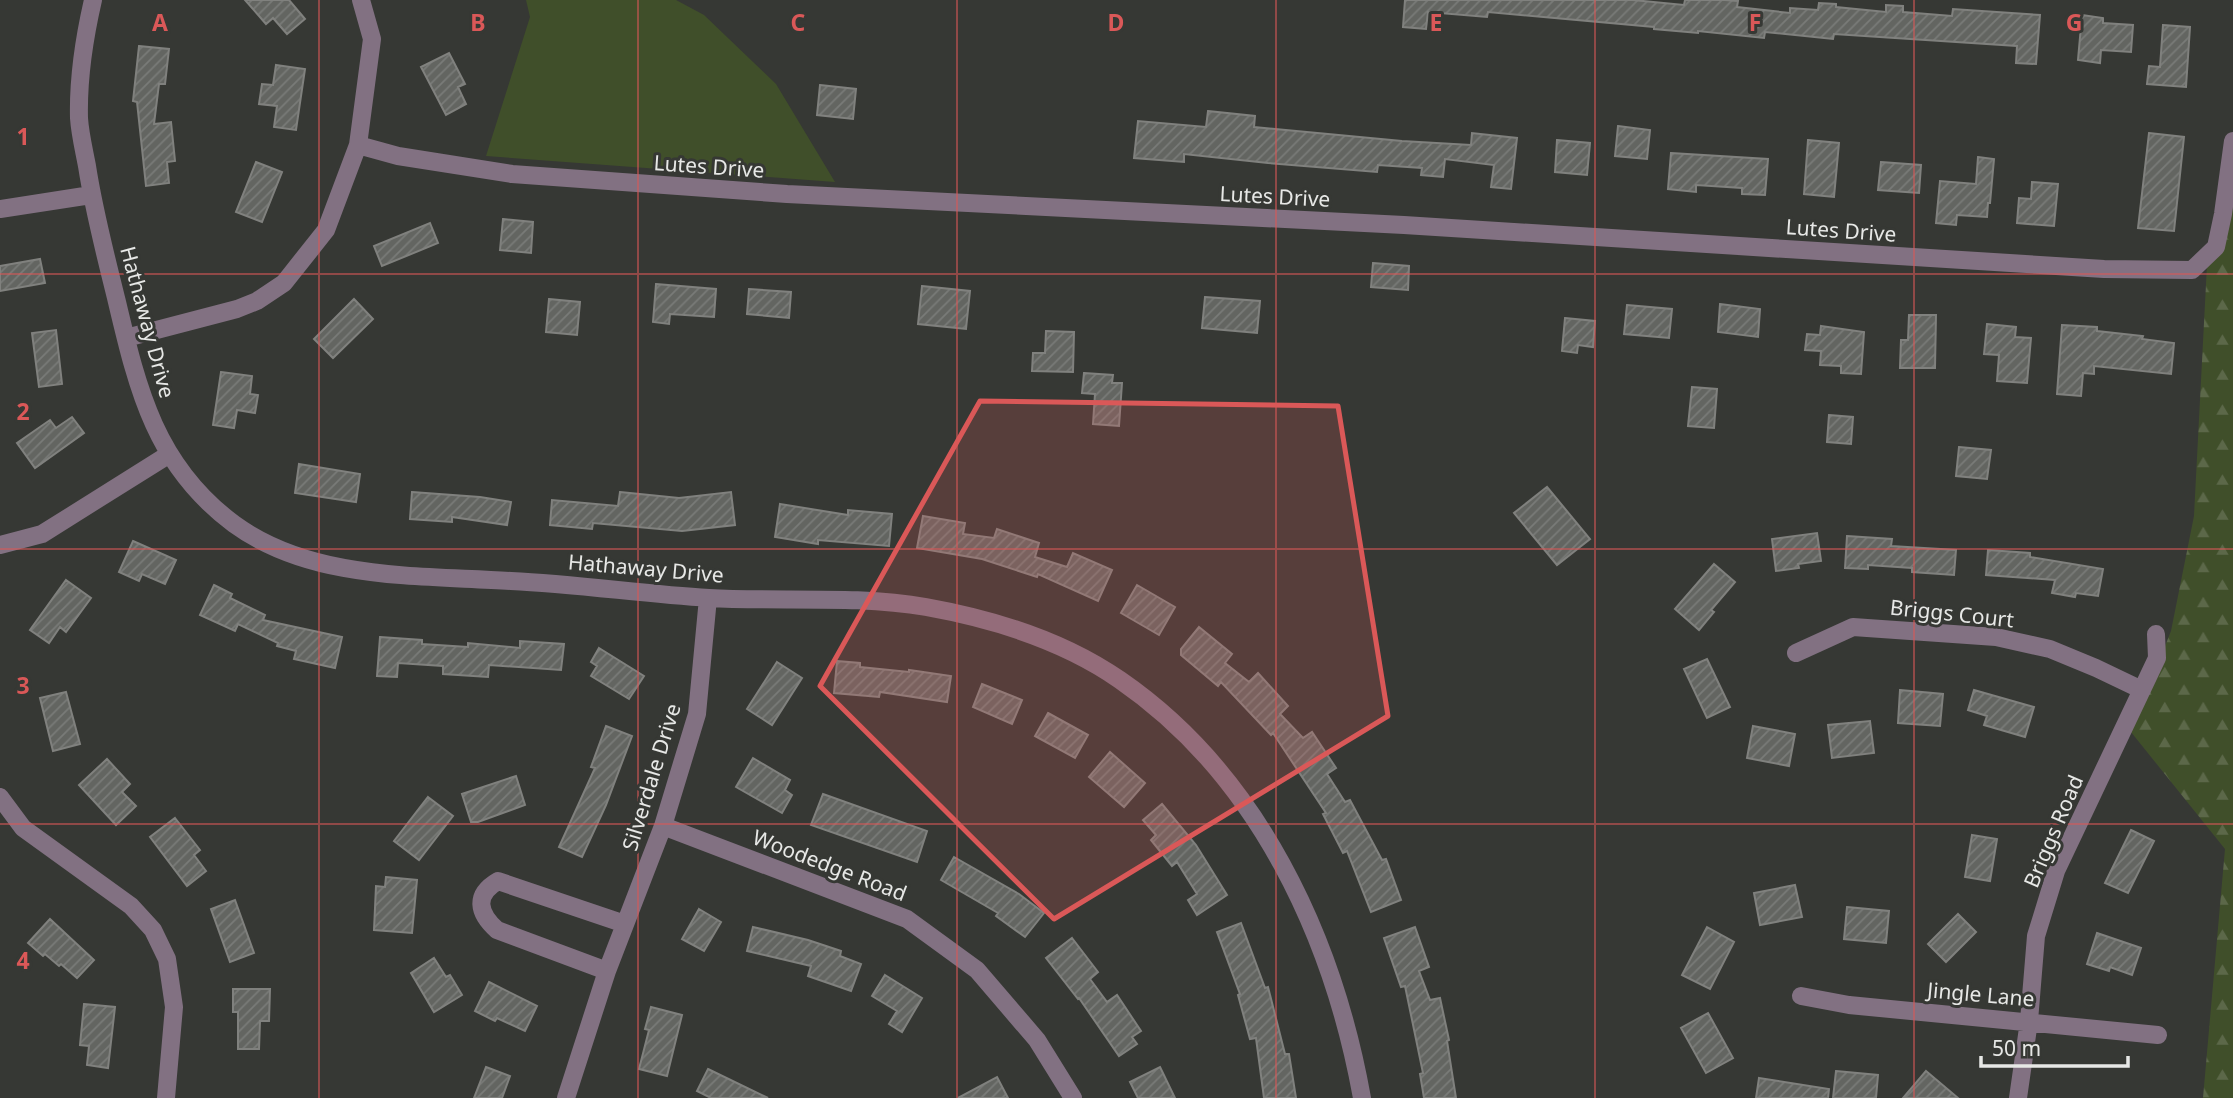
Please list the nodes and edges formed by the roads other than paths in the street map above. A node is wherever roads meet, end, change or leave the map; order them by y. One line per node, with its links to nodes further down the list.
1 (93, 0): 5 (street, Hathaway Drive)
2 (361, 0): 4 (street)
3 (2233, 141): 4 (street, Lutes Drive)
4 (358, 145): 7 (street)
5 (91, 195): 6 (street); 7 (street, Hathaway Drive)
6 (0, 209)
7 (125, 338): 8 (street, Hathaway Drive)
8 (167, 455): 9 (street); 10 (street, Hathaway Drive)
9 (0, 545)
10 (708, 598): 15 (street, Silverdale Drive); 24 (street, Hathaway Drive)
11 (2156, 634): 13 (street, Briggs Road)
12 (1796, 653): 13 (street, Briggs Court)
13 (2142, 690): 19 (street, Briggs Road)
14 (0, 797): 21 (street)
15 (663, 826): 16 (street, Silverdale Drive); 23 (street, Woodedge Road)
16 (625, 924): 17 (street, Silverdale Drive); 17 (street)
17 (607, 971): 22 (street, Silverdale Drive)
18 (1801, 996): 19 (street, Jingle Lane)
19 (2029, 1021): 20 (street, Jingle Lane); 25 (street, Briggs Road)
20 (2158, 1035)
21 (166, 1098)
22 (566, 1098)
23 (1073, 1098)
24 (1362, 1098)
25 (2018, 1098)

